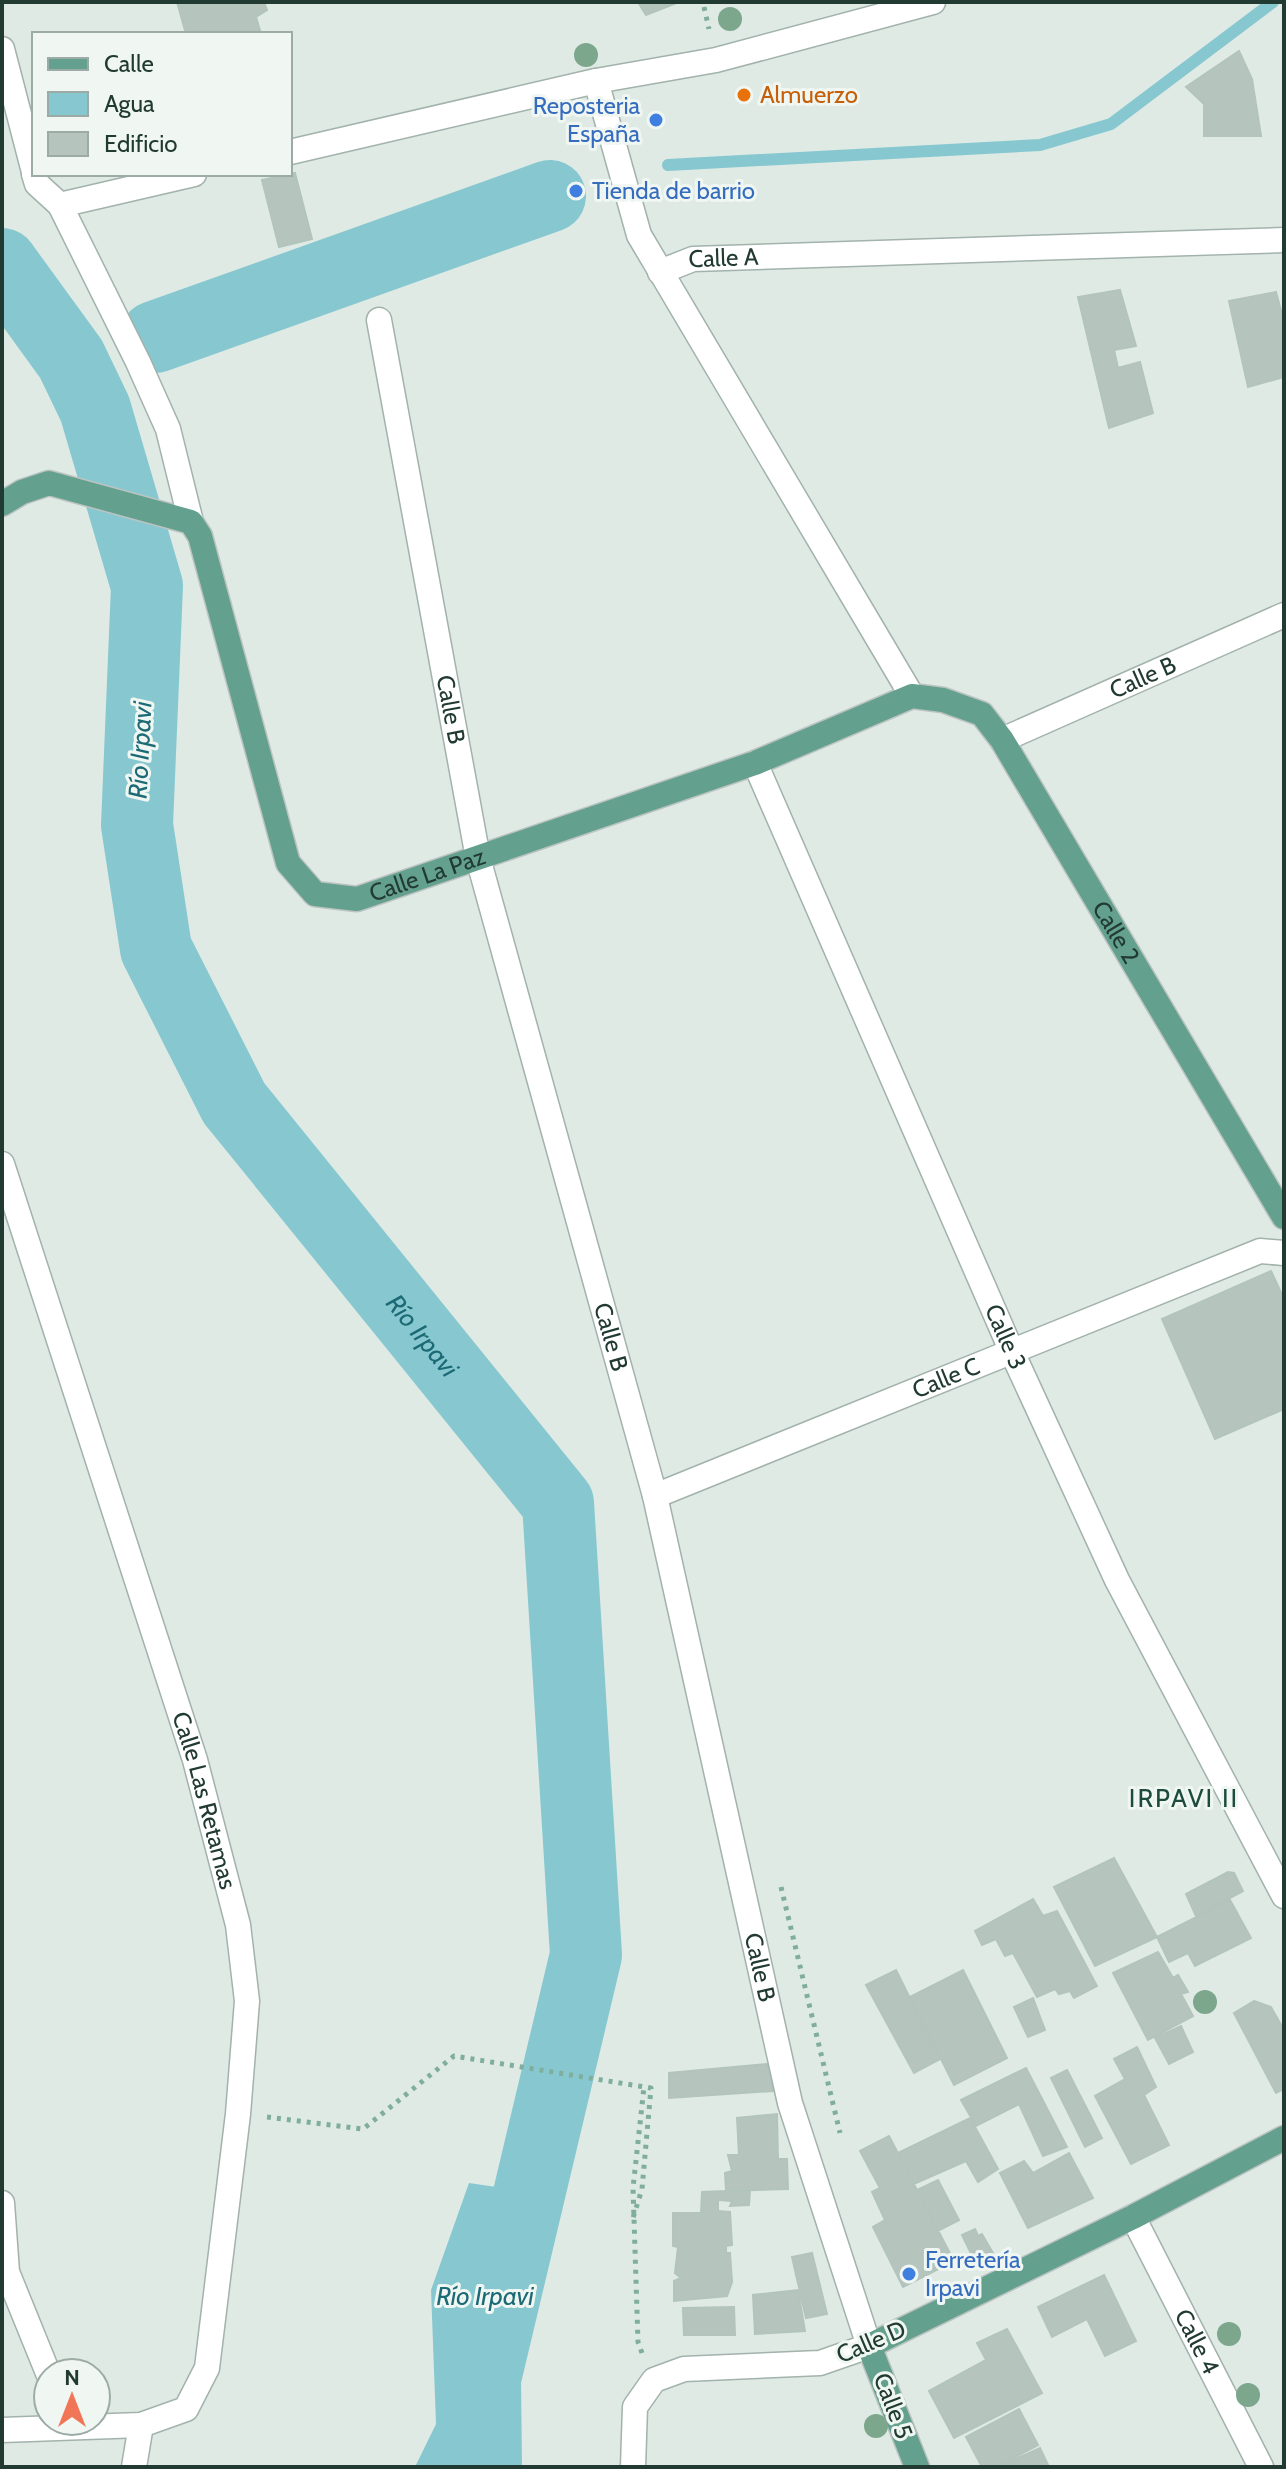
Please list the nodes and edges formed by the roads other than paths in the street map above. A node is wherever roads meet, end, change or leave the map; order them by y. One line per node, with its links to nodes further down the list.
1 (933, 2): 3 (street)
2 (2, 49): 5 (street)
3 (596, 81): 4 (street); 10 (street)
4 (292, 152)
5 (32, 165)
6 (35, 176): 8 (street)
7 (185, 176): 8 (street)
8 (60, 205): 13 (street)
9 (1284, 240): 10 (street, Calle A)
10 (660, 272): 15 (street, Calle A)
11 (379, 320): 18 (street, Calle B)
12 (2, 504): 13 (main road)
13 (191, 522): 18 (main road, Calle La Paz)
14 (1284, 615): 16 (street, Calle B)
15 (912, 696): 16 (main road, Calle 2); 17 (main road, Calle La Paz)
16 (1002, 740): 20 (main road, Calle 2)
17 (755, 763): 18 (main road, Calle La Paz); 22 (street, Calle 3)
18 (478, 858): 23 (street, Calle B)
19 (2, 1164): 31 (street, Calle Las Retamas)
20 (1284, 1217)
21 (1284, 1253): 22 (street, Calle C)
22 (1012, 1352): 23 (street, Calle C); 24 (street, Calle 3)
23 (655, 1496): 28 (street, Calle B)
24 (1284, 1896)
25 (1284, 2138): 27 (main road, Calle D)
26 (2, 2203): 29 (street)
27 (1133, 2217): 28 (main road, Calle D); 37 (street, Calle 4)
28 (869, 2346): 35 (street, Calle D); 36 (main road, Calle 5)
29 (42, 2357)
30 (112, 2425): 31 (street, Calle Las Retamas)
31 (141, 2425): 34 (street)
32 (32, 2428): 33 (street, Calle Las Retamas)
33 (2, 2430)
34 (134, 2467)
35 (633, 2467)
36 (917, 2467)
37 (1261, 2467)

